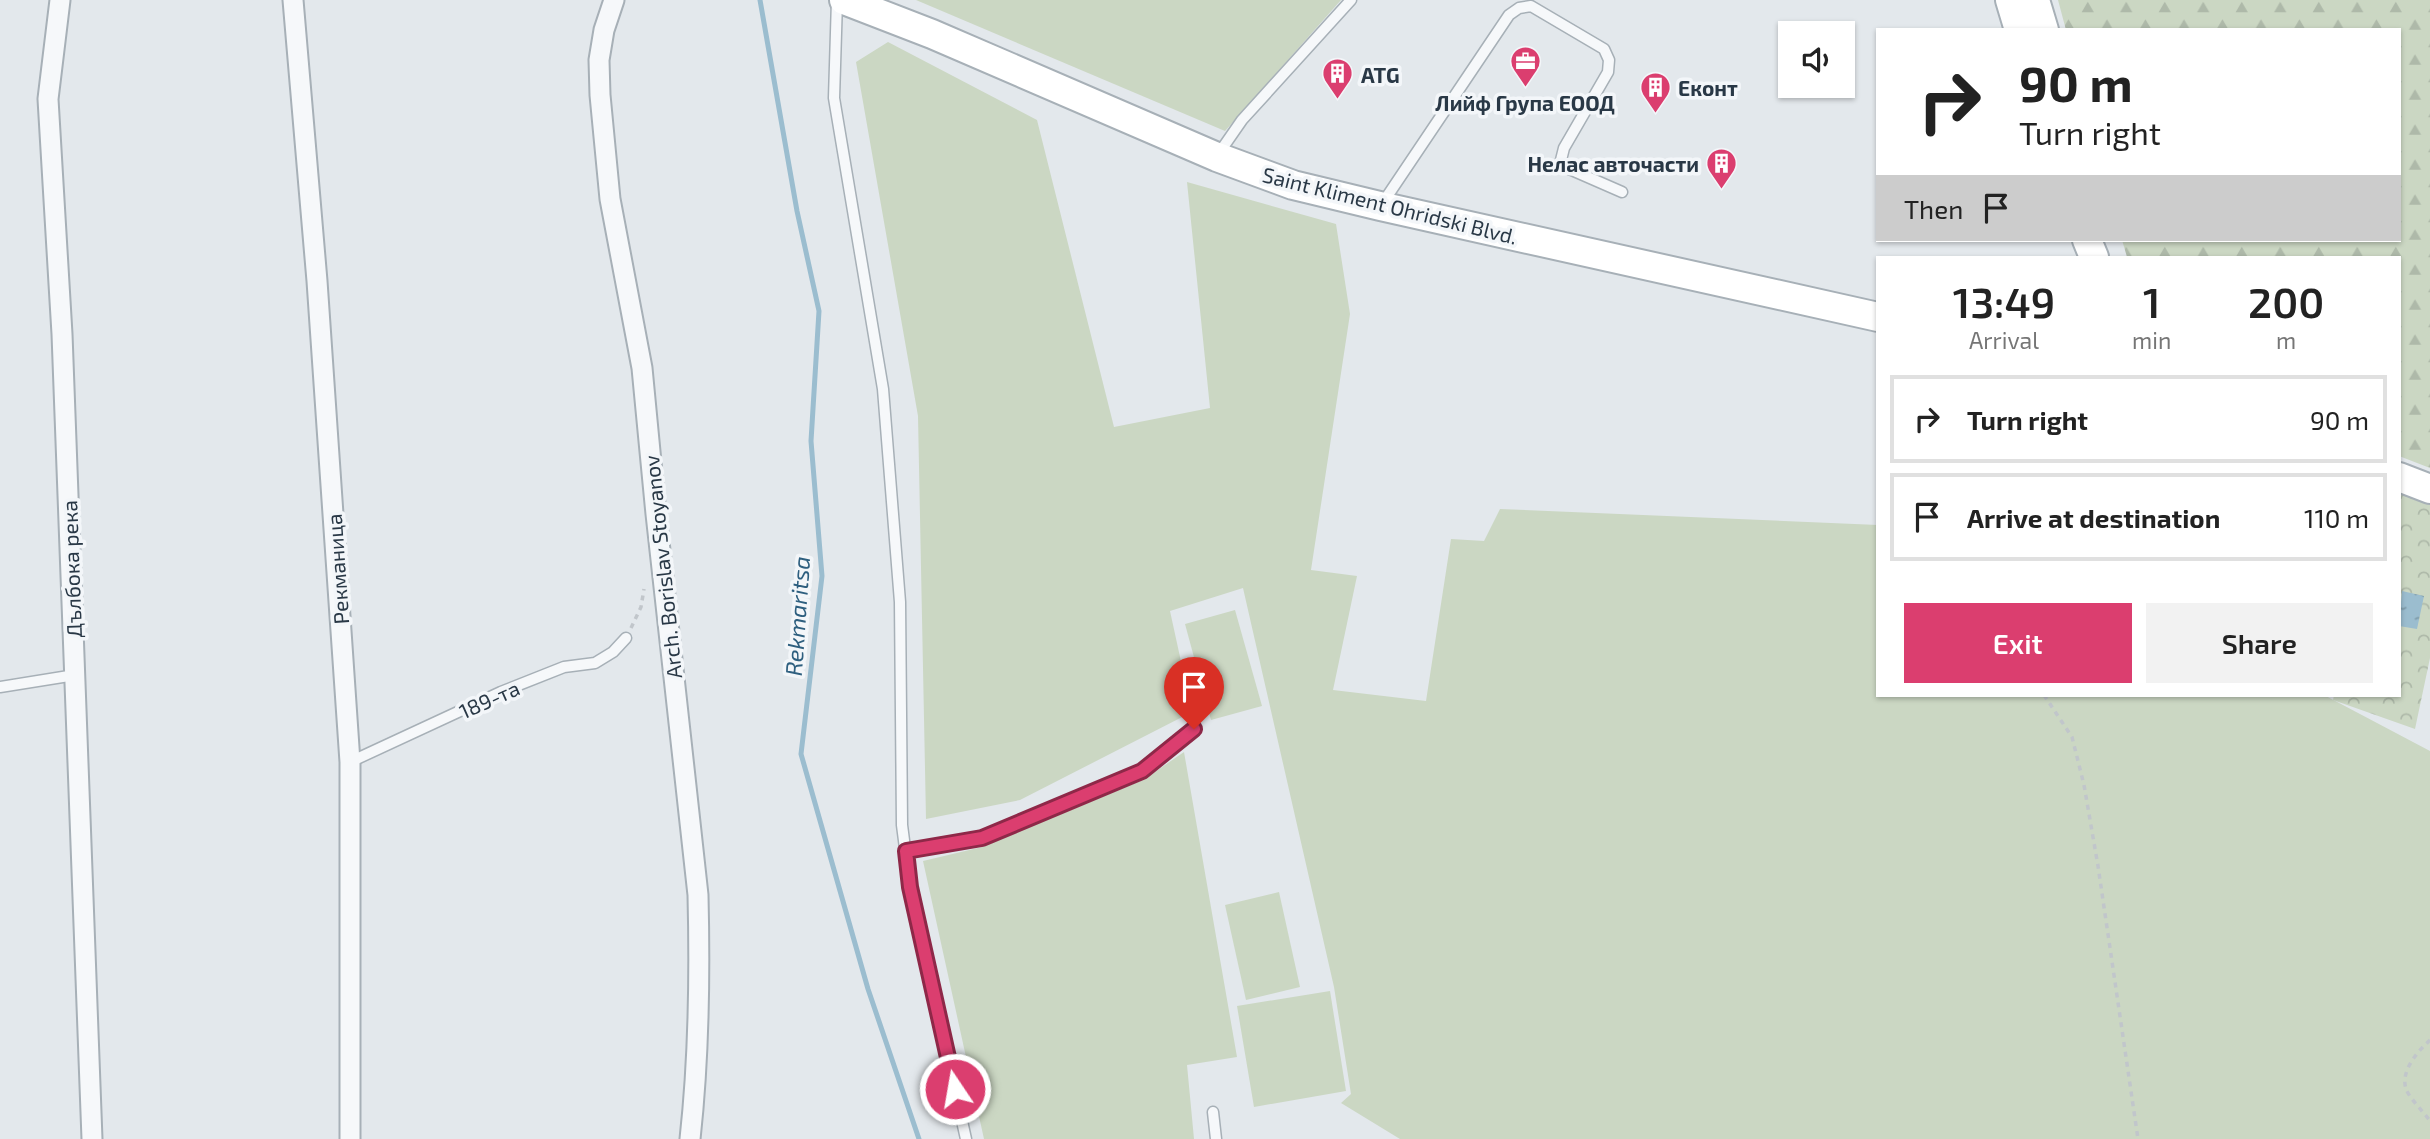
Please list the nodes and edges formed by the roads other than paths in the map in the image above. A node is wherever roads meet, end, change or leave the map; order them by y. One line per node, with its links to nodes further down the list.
1 (60, 0): 18 (street, Дълбока река)
2 (292, 0): 21 (street, Рекманица)
3 (614, 0): 26 (street, Аrch. Borislav Stoyanov)
4 (837, 0): 22 (lane)
5 (844, 0): 11 (main road, Saint Kliment Ohridski Blvd.)
6 (1351, 0): 11 (lane)
7 (2010, 0): 9 (main road)
8 (2035, 0): 10 (main road)
9 (2018, 28)
10 (2043, 28)
11 (1217, 157): 13 (main road, Saint Kliment Ohridski Blvd.)
12 (1622, 192): 13 (lane)
13 (1380, 206): 14 (main road, Saint Kliment Ohridski Blvd.)
14 (1876, 317)
15 (2401, 478): 16 (main road)
16 (2430, 489)
17 (626, 638): 21 (lane, 189-та)
18 (75, 676): 19 (lane); 24 (street, Дълбока река)
19 (0, 687)
20 (1194, 729): 22 (lane)
21 (350, 762): 25 (street, Рекманица)
22 (906, 851): 27 (lane)
23 (1213, 1112): 28 (lane)
24 (92, 1139)
25 (350, 1139)
26 (690, 1139)
27 (966, 1139)
28 (1216, 1139)

